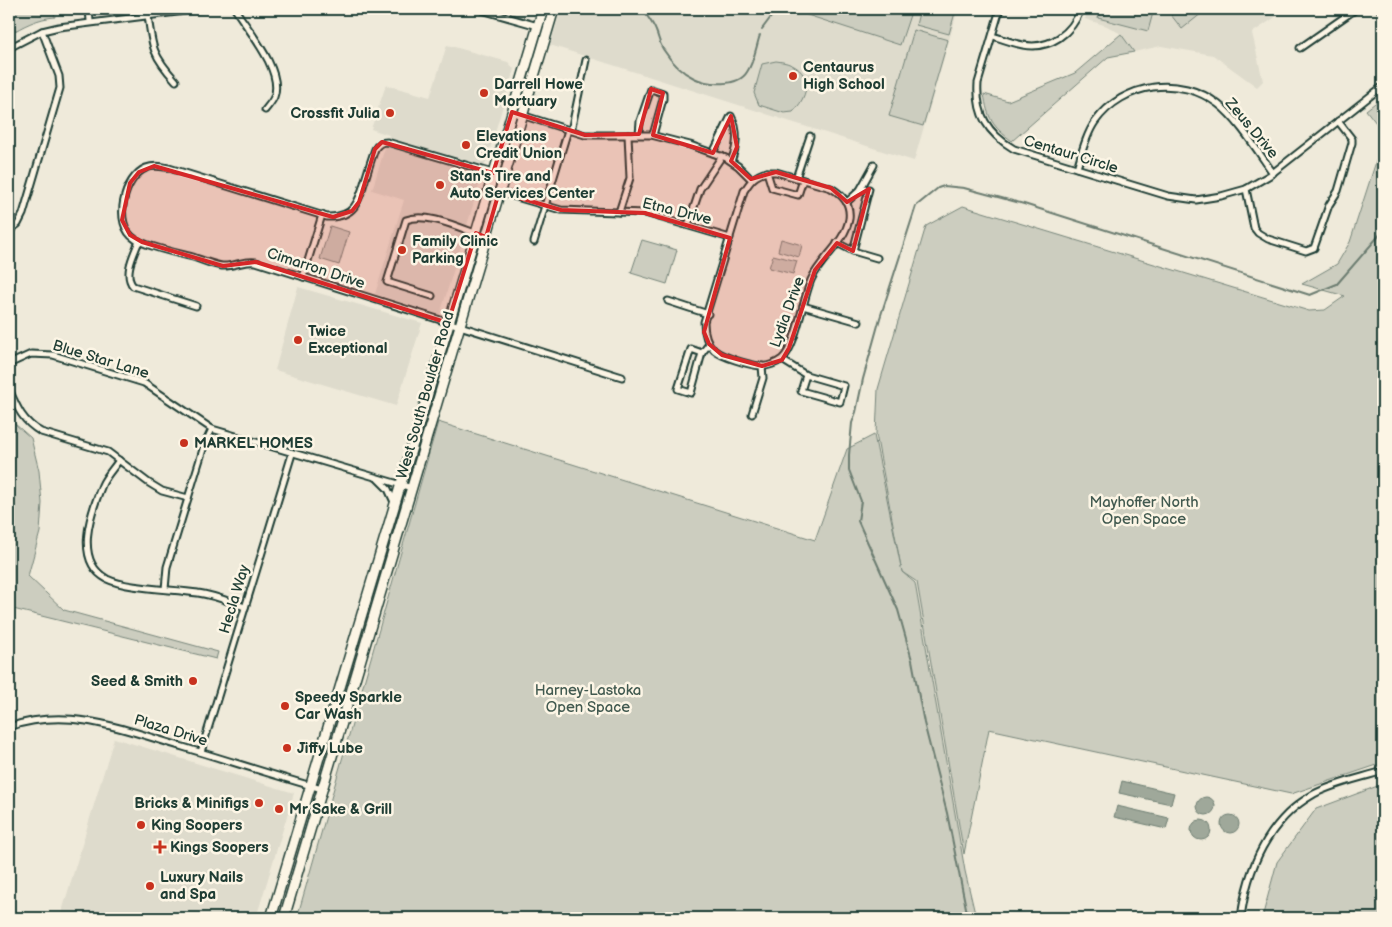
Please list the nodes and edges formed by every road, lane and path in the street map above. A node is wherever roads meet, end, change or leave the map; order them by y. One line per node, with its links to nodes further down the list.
1 (89, 9): 13 (street)
2 (199, 9): 12 (street)
3 (235, 9): 22 (street)
4 (480, 9): 14 (street)
5 (543, 9): 14 (main road, West South Boulder Road)
6 (554, 9): 24 (main road, West South Boulder Road)
7 (1000, 9): 16 (street, Centaur Circle)
8 (1081, 9): 16 (street)
9 (1356, 9): 18 (street)
10 (1381, 9): 11 (street)
11 (1383, 12)
12 (148, 15): 13 (street); 20 (street)
13 (90, 22): 15 (street)
14 (538, 26): 23 (main road, West South Boulder Road)
15 (42, 31): 17 (street); 49 (street)
16 (993, 36): 34 (street, Centaur Circle)
17 (9, 48)
18 (1300, 48)
19 (586, 60): 26 (street)
20 (176, 80)
21 (1383, 86): 25 (street, Centaur Circle)
22 (265, 110)
23 (512, 112): 24 (street); 36 (main road, West South Boulder Road)
24 (523, 116): 26 (street); 43 (main road, West South Boulder Road)
25 (1338, 121): 37 (street, Centaur Circle); 41 (street)
26 (569, 131): 28 (street); 45 (street)
27 (639, 134): 28 (street); 29 (street); 29 (street)
28 (628, 135): 46 (street)
29 (654, 135): 31 (street)
30 (810, 136): 38 (street)
31 (713, 153): 32 (street); 32 (street)
32 (726, 159): 39 (street); 48 (street)
33 (874, 165): 42 (street)
34 (1077, 168): 37 (street, Zeus Drive); 41 (street, Centaur Circle)
35 (767, 172): 38 (street); 39 (street); 40 (street)
36 (493, 173): 47 (street); 50 (main road, West South Boulder Road)
37 (1273, 173): 41 (street, Centaur Circle)
38 (796, 178): 40 (street)
39 (751, 179): 52 (street)
40 (803, 180): 44 (street)
41 (1246, 189)
42 (860, 190): 44 (street); 56 (street)
43 (500, 192): 45 (street, Etna Drive); 51 (main road, West South Boulder Road)
44 (847, 202): 55 (street, Lydia Drive)
45 (544, 205): 46 (street, Etna Drive); 54 (street)
46 (619, 212): 48 (street, Etna Drive)
47 (322, 215): 53 (street); 58 (street)
48 (688, 225): 52 (street, Etna Drive)
49 (9, 231)
50 (476, 233): 51 (street); 59 (street); 65 (main road, West South Boulder Road)
51 (486, 237): 66 (main road, West South Boulder Road)
52 (730, 238): 63 (street)
53 (139, 240): 58 (street, Cimarron Drive); 61 (street)
54 (534, 242)
55 (837, 243): 56 (street); 62 (street, Lydia Drive)
56 (853, 251): 57 (street)
57 (877, 258)
58 (303, 277): 65 (street, Cimarron Drive)
59 (432, 296)
60 (668, 301): 63 (street)
61 (196, 306)
62 (803, 306): 64 (street); 69 (street, Lydia Drive)
63 (708, 314): 67 (street)
64 (859, 322)
65 (448, 323): 66 (street, Cimarron Drive); 80 (main road, West South Boulder Road)
66 (459, 327): 73 (street, Cimarron Drive); 81 (main road, West South Boulder Road)
67 (709, 344): 68 (street); 71 (street)
68 (702, 353): 68 (street)
69 (782, 360): 71 (street, Lydia Drive); 72 (street)
70 (9, 364): 76 (street, Blue Star Lane)
71 (762, 366): 75 (street)
72 (806, 375): 72 (street)
73 (622, 377)
74 (9, 389): 78 (street)
75 (752, 414)
76 (212, 429): 77 (street, Blue Star Lane); 82 (street)
77 (292, 454): 79 (street, Blue Star Lane); 85 (street, Hecla Way)
78 (119, 460): 82 (street); 84 (street)
79 (378, 478): 80 (street, Blue Star Lane); 83 (street)
80 (401, 485): 81 (street, Blue Star Lane); 83 (main road, West South Boulder Road)
81 (412, 488): 90 (main road, West South Boulder Road)
82 (188, 498): 84 (street)
83 (395, 505): 89 (main road, West South Boulder Road)
84 (165, 589): 85 (street)
85 (245, 607): 87 (street, Hecla Way)
86 (9, 727): 87 (street, Plaza Drive)
87 (201, 752): 89 (street, Plaza Drive)
88 (1383, 771): 93 (street)
89 (311, 786): 90 (street, Plaza Drive); 91 (main road, West South Boulder Road)
90 (322, 789): 92 (main road, West South Boulder Road)
91 (271, 918)
92 (284, 918)
93 (1241, 918)

